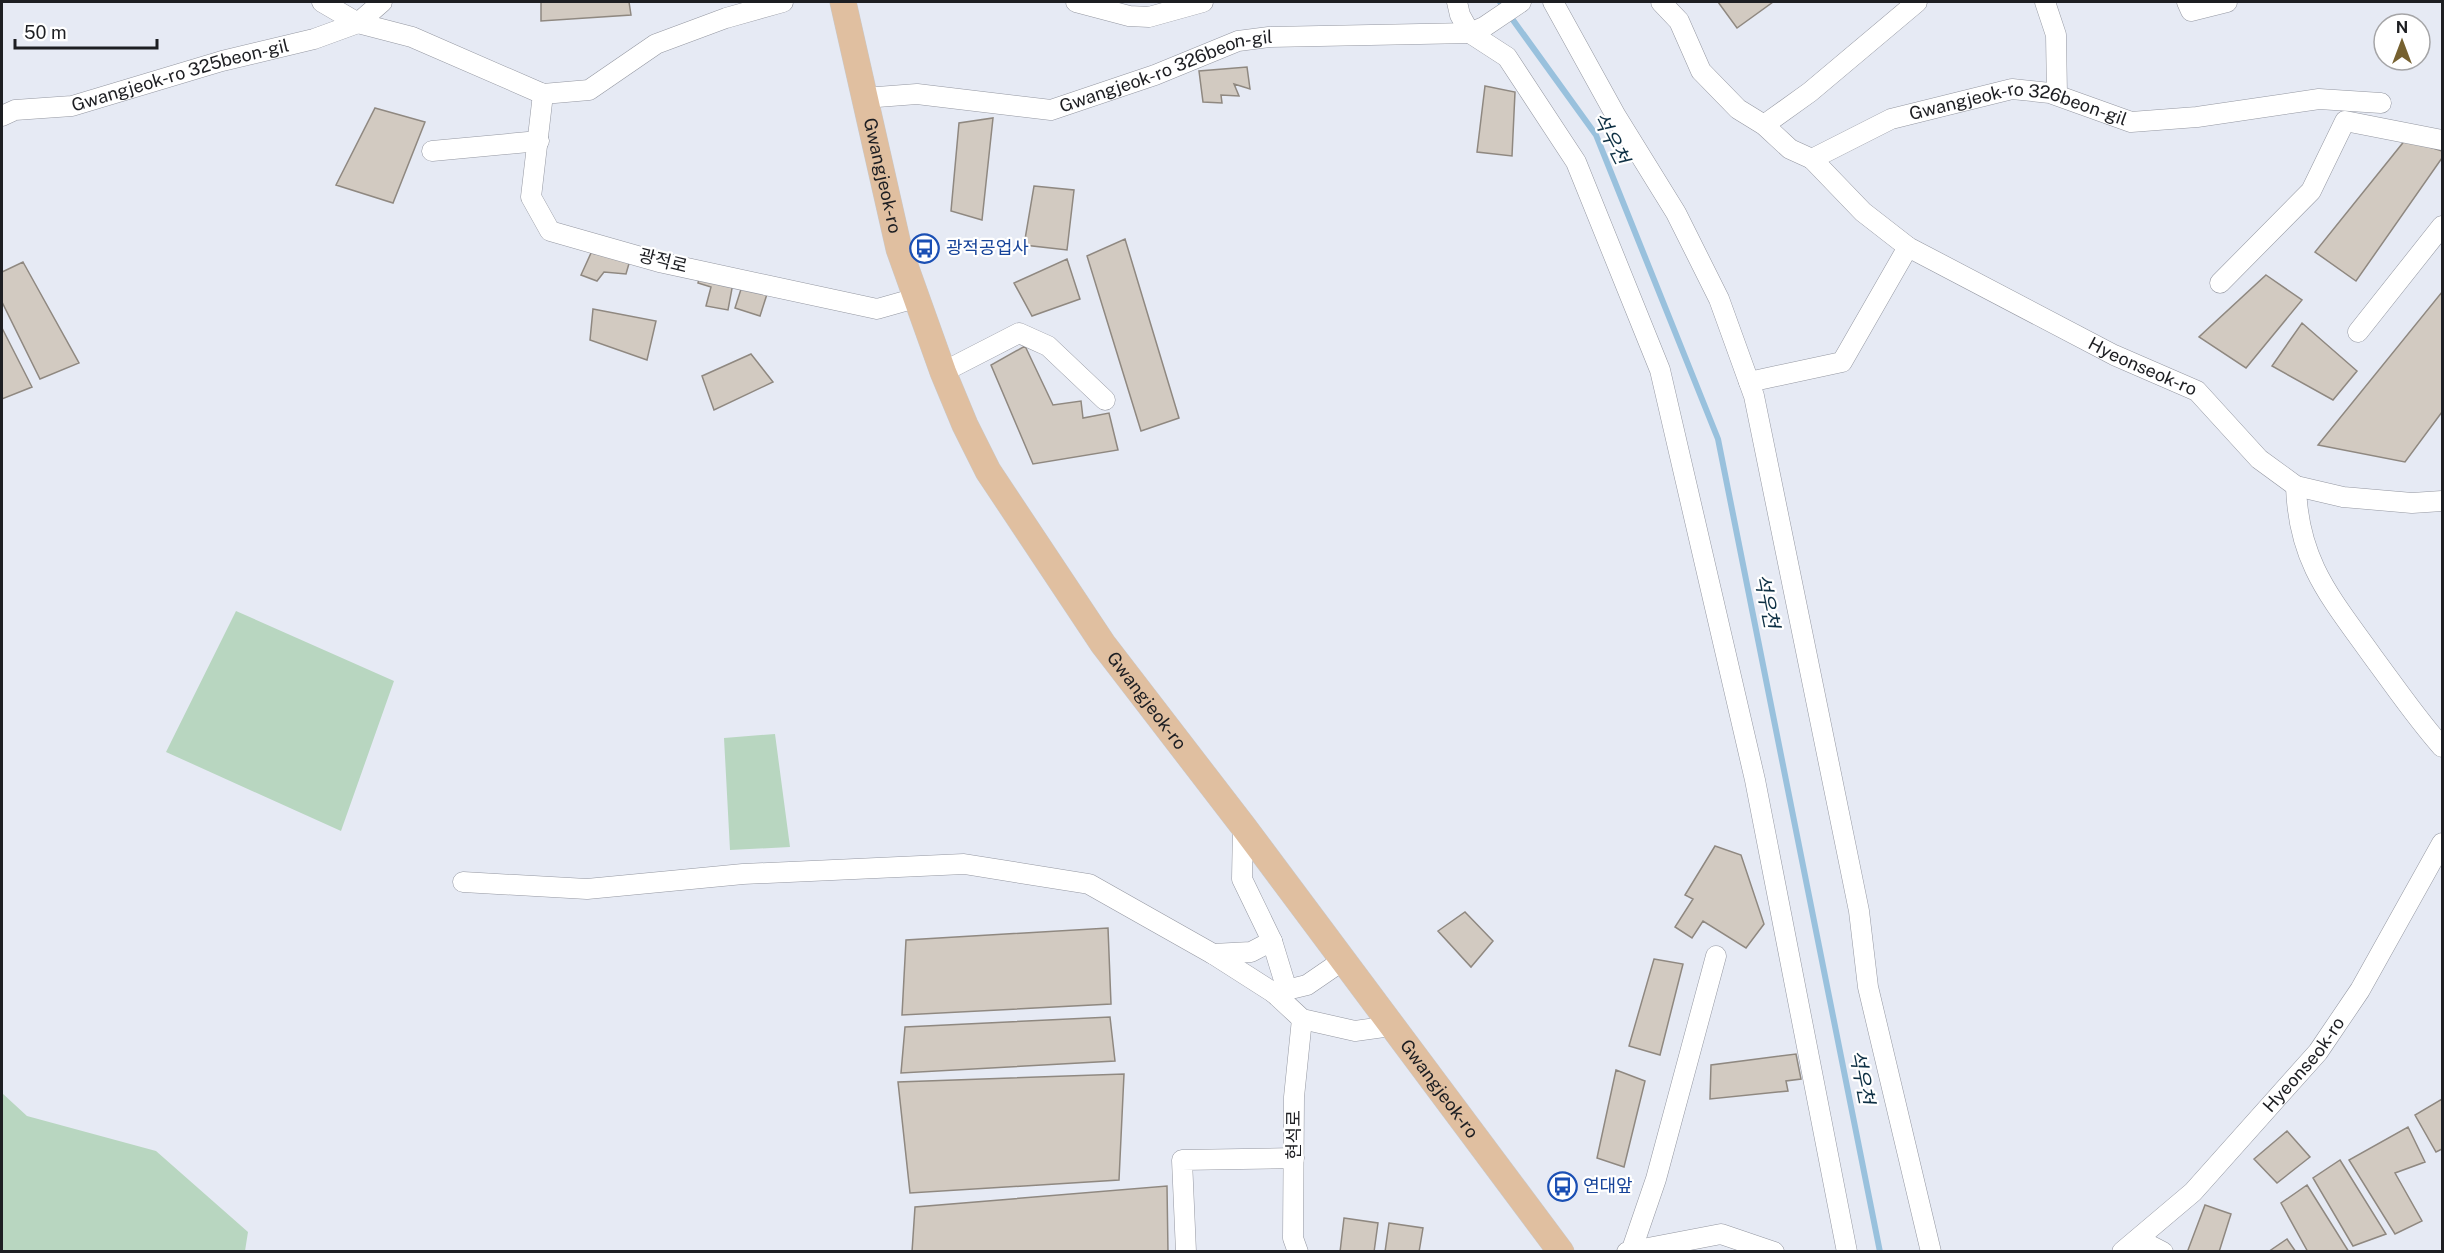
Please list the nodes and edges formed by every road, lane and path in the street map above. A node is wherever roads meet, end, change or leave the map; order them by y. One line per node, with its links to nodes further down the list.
1 (322, 2): 15 (street)
2 (382, 2): 15 (street)
3 (783, 2): 18 (street)
4 (843, 2): 17 (main road, Gwangjeok-ro)
5 (1076, 2): 6 (street)
6 (1203, 2)
7 (1457, 2): 16 (street)
8 (1521, 2): 16 (street)
9 (1553, 2): 33 (street)
10 (1661, 2): 22 (street)
11 (1917, 2): 22 (street)
12 (2045, 2): 19 (street)
13 (2187, 2): 14 (street)
14 (2228, 2)
15 (358, 23): 18 (street); 21 (street, Gwangjeok-ro 325beon-gil)
16 (1477, 30): 17 (street, Gwangjeok-ro 326beon-gil); 55 (street)
17 (862, 91): 30 (main road, Gwangjeok-ro)
18 (543, 94): 24 (street, 광적로)
19 (2057, 96): 20 (street, Gwangjeok-ro 326beon-gil); 26 (street, Gwangjeok-ro 326beon-gil)
20 (2381, 103)
21 (2, 116)
22 (1764, 125): 26 (street)
23 (2442, 140): 29 (street)
24 (539, 141): 25 (street); 30 (street, 광적로)
25 (432, 151)
26 (1812, 159): 28 (street, Hyeonseok-ro)
27 (2442, 226): 31 (street)
28 (1908, 247): 33 (street); 35 (street, Hyeonseok-ro)
29 (2220, 282)
30 (916, 298): 32 (main road, Gwangjeok-ro)
31 (2358, 332)
32 (943, 372): 34 (street); 38 (main road, Gwangjeok-ro)
33 (1749, 382): 56 (street)
34 (1105, 400)
35 (2296, 486): 36 (street); 37 (street)
36 (2442, 501)
37 (2442, 747)
38 (1243, 826): 41 (street); 44 (main road, Gwangjeok-ro)
39 (2442, 843): 49 (street, Hyeonseok-ro)
40 (463, 882): 42 (street)
41 (1272, 941): 42 (street); 45 (street)
42 (1213, 954): 45 (street)
43 (1716, 956): 50 (street)
44 (1342, 962): 45 (street); 47 (main road, Gwangjeok-ro)
45 (1280, 991): 46 (street)
46 (1302, 1019): 47 (street); 48 (street, 현석로)
47 (1391, 1026): 53 (main road, Gwangjeok-ro)
48 (1294, 1158): 51 (street); 52 (street, 현석로)
49 (2138, 1239): 57 (street, Hyeonseok-ro); 58 (street)
50 (1630, 1250): 54 (street)
51 (1186, 1251)
52 (1298, 1251)
53 (1561, 1251)
54 (1774, 1251)
55 (1847, 1251)
56 (1931, 1251)
57 (2122, 1251)
58 (2163, 1251)

